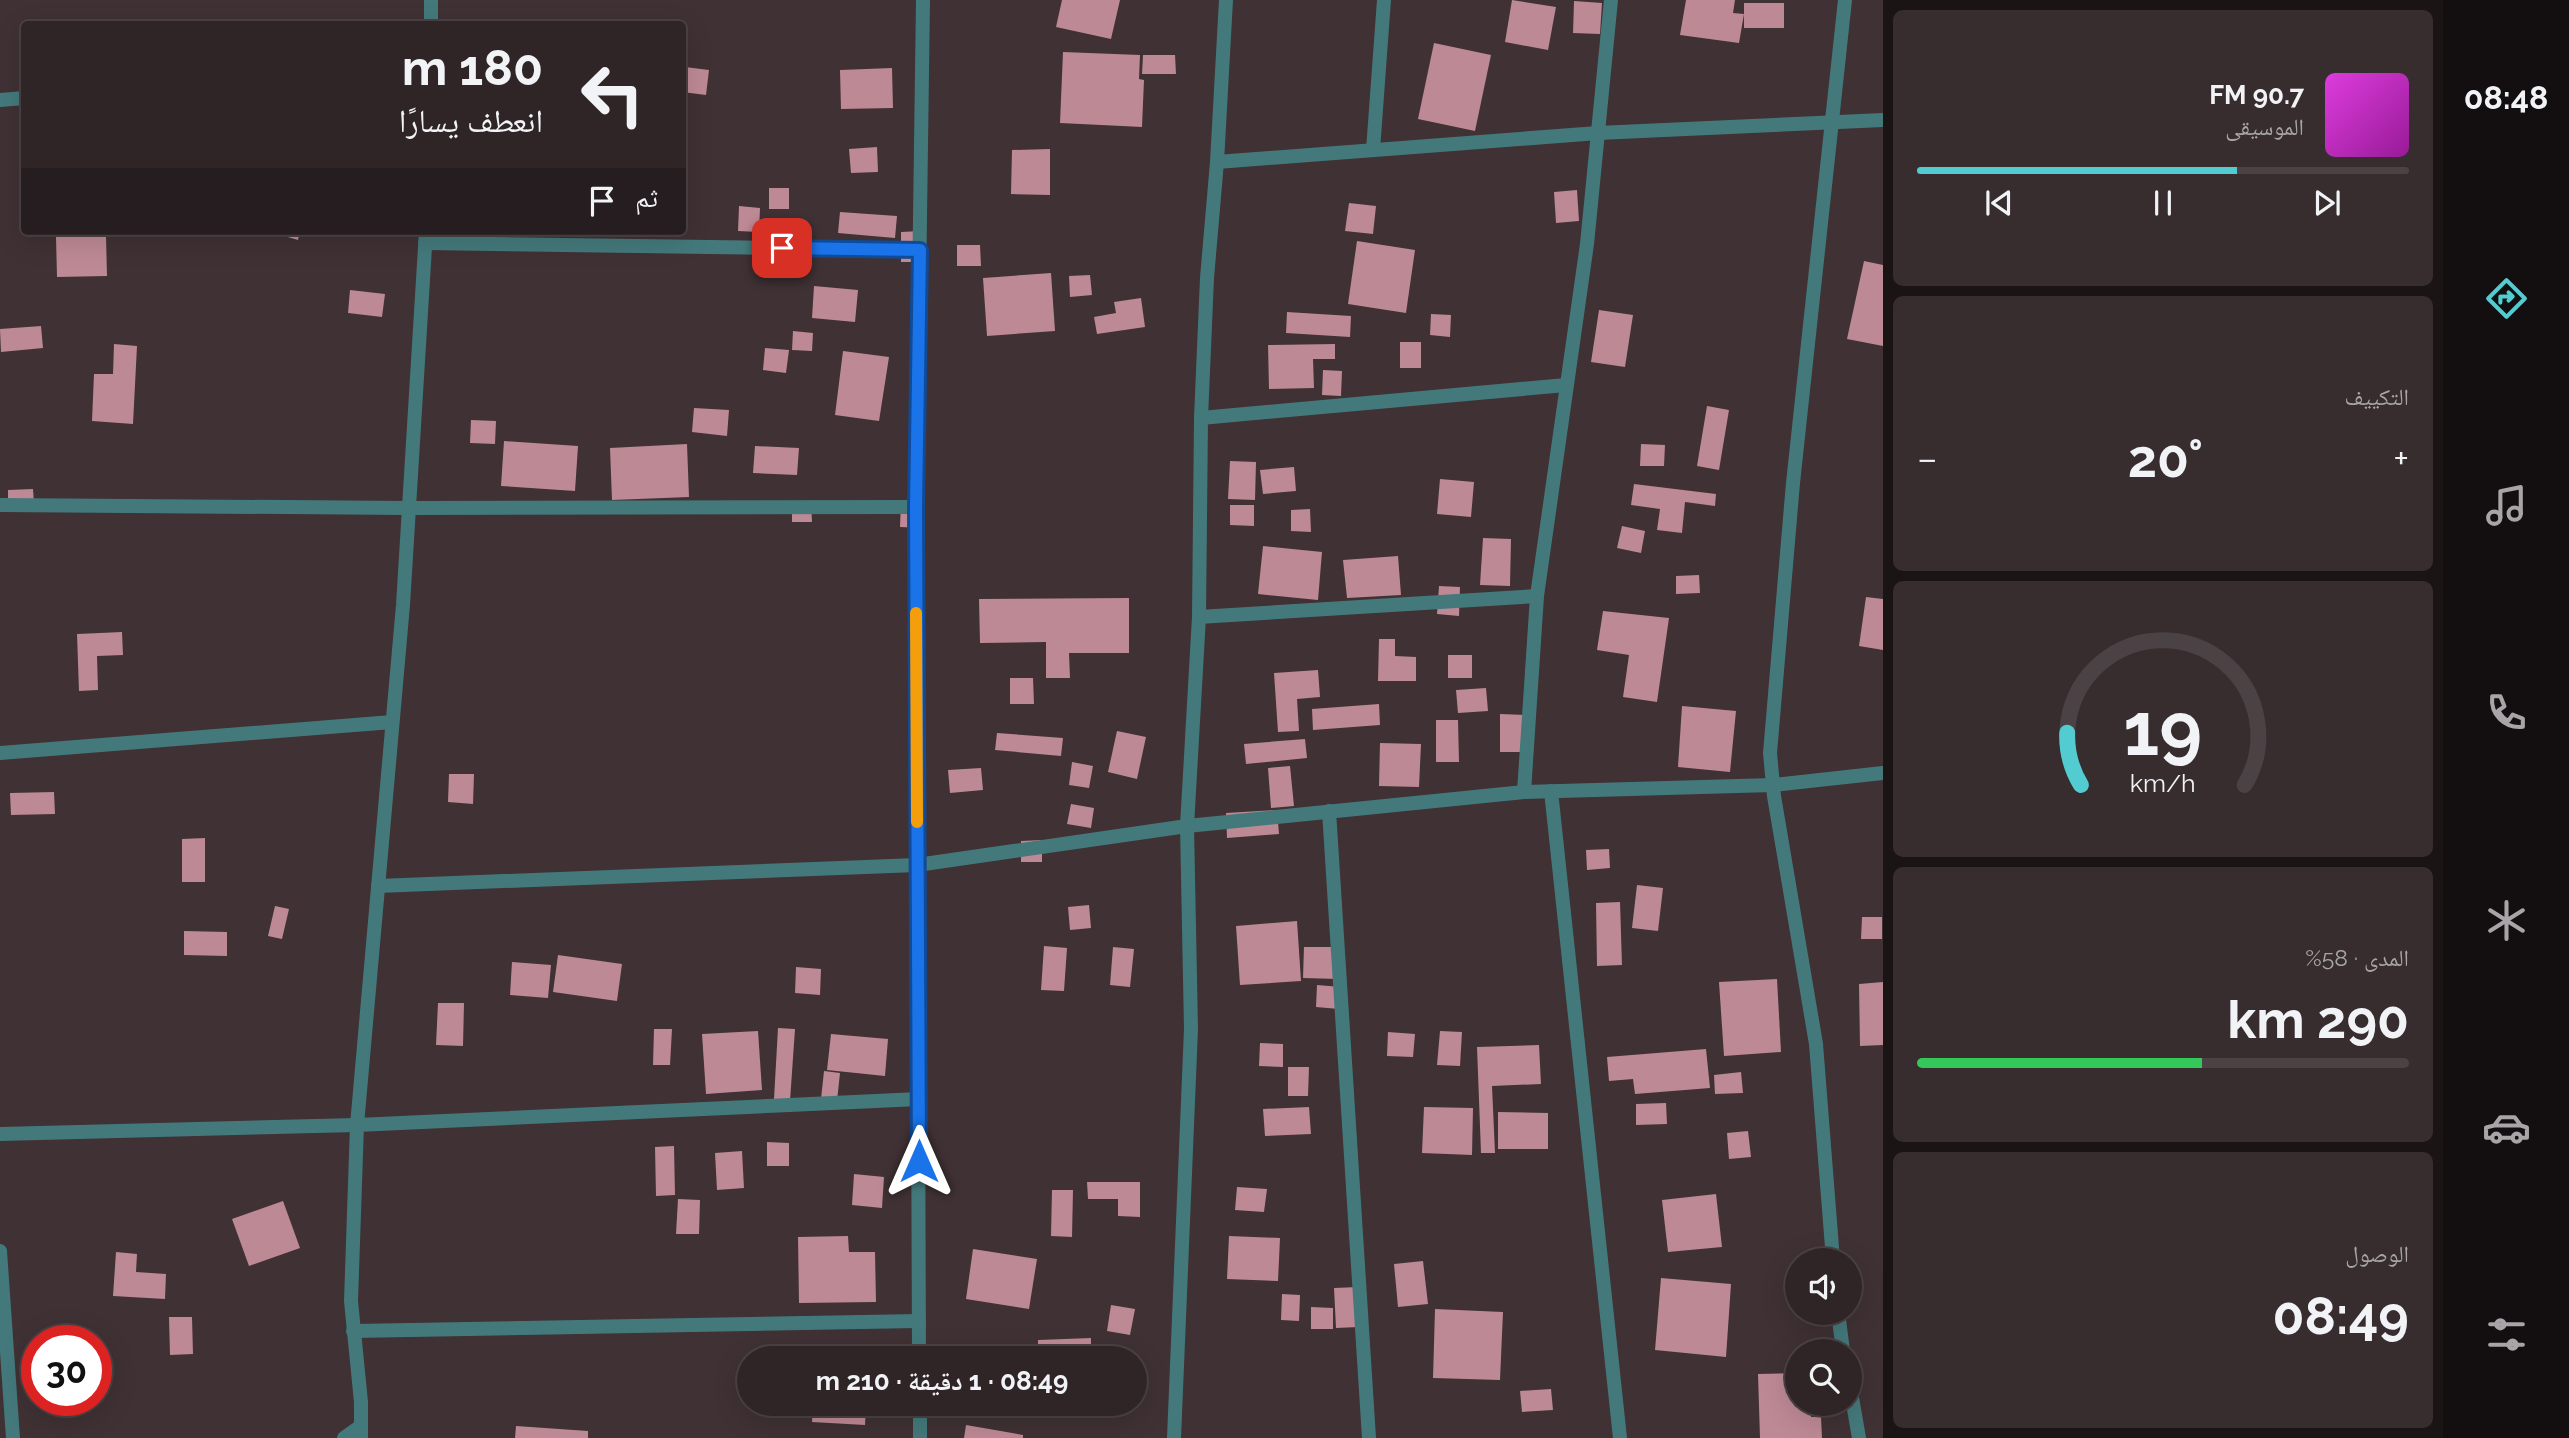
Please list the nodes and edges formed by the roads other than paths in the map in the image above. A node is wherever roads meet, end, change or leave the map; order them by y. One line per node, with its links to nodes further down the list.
1 (431, 0): 7 (street)
2 (923, 0): 16 (street)
3 (1226, 0): 14 (street)
4 (1384, 0): 13 (street)
5 (1611, 0): 12 (street)
6 (1845, 0): 11 (street)
7 (431, 21)
8 (21, 98): 9 (street)
9 (0, 100)
10 (1883, 120): 11 (street)
11 (1830, 124): 12 (street); 27 (street)
12 (1598, 132): 13 (street); 17 (street)
13 (1373, 150): 14 (street)
14 (1217, 162): 18 (street)
15 (425, 237): 16 (street); 21 (street)
16 (920, 250): 20 (street)
17 (1566, 385): 18 (street); 22 (street)
18 (1201, 418): 23 (street)
19 (0, 505): 21 (street)
20 (916, 507): 21 (street); 32 (street)
21 (408, 508): 24 (street)
22 (1537, 596): 23 (street); 29 (street)
23 (1199, 617): 31 (street)
24 (392, 722): 25 (street); 33 (street)
25 (0, 753)
26 (1883, 774): 27 (street)
27 (1773, 785): 28 (street); 37 (street)
28 (1551, 791): 29 (street); 50 (street)
29 (1524, 792): 30 (street)
30 (1329, 811): 31 (street); 49 (street)
31 (1187, 826): 32 (street); 48 (street)
32 (917, 864): 33 (street); 34 (street)
33 (378, 886): 35 (street)
34 (919, 1099): 35 (street); 39 (street)
35 (357, 1125): 36 (street); 40 (street)
36 (0, 1134)
37 (1832, 1248)
38 (0, 1251): 45 (street)
39 (919, 1321): 40 (street); 41 (street)
40 (353, 1331): 44 (street)
41 (919, 1346)
42 (920, 1416): 47 (street)
43 (1855, 1416): 51 (street)
44 (361, 1432): 46 (street)
45 (13, 1438)
46 (344, 1438)
47 (920, 1438)
48 (1174, 1438)
49 (1369, 1438)
50 (1620, 1438)
51 (1859, 1438)

